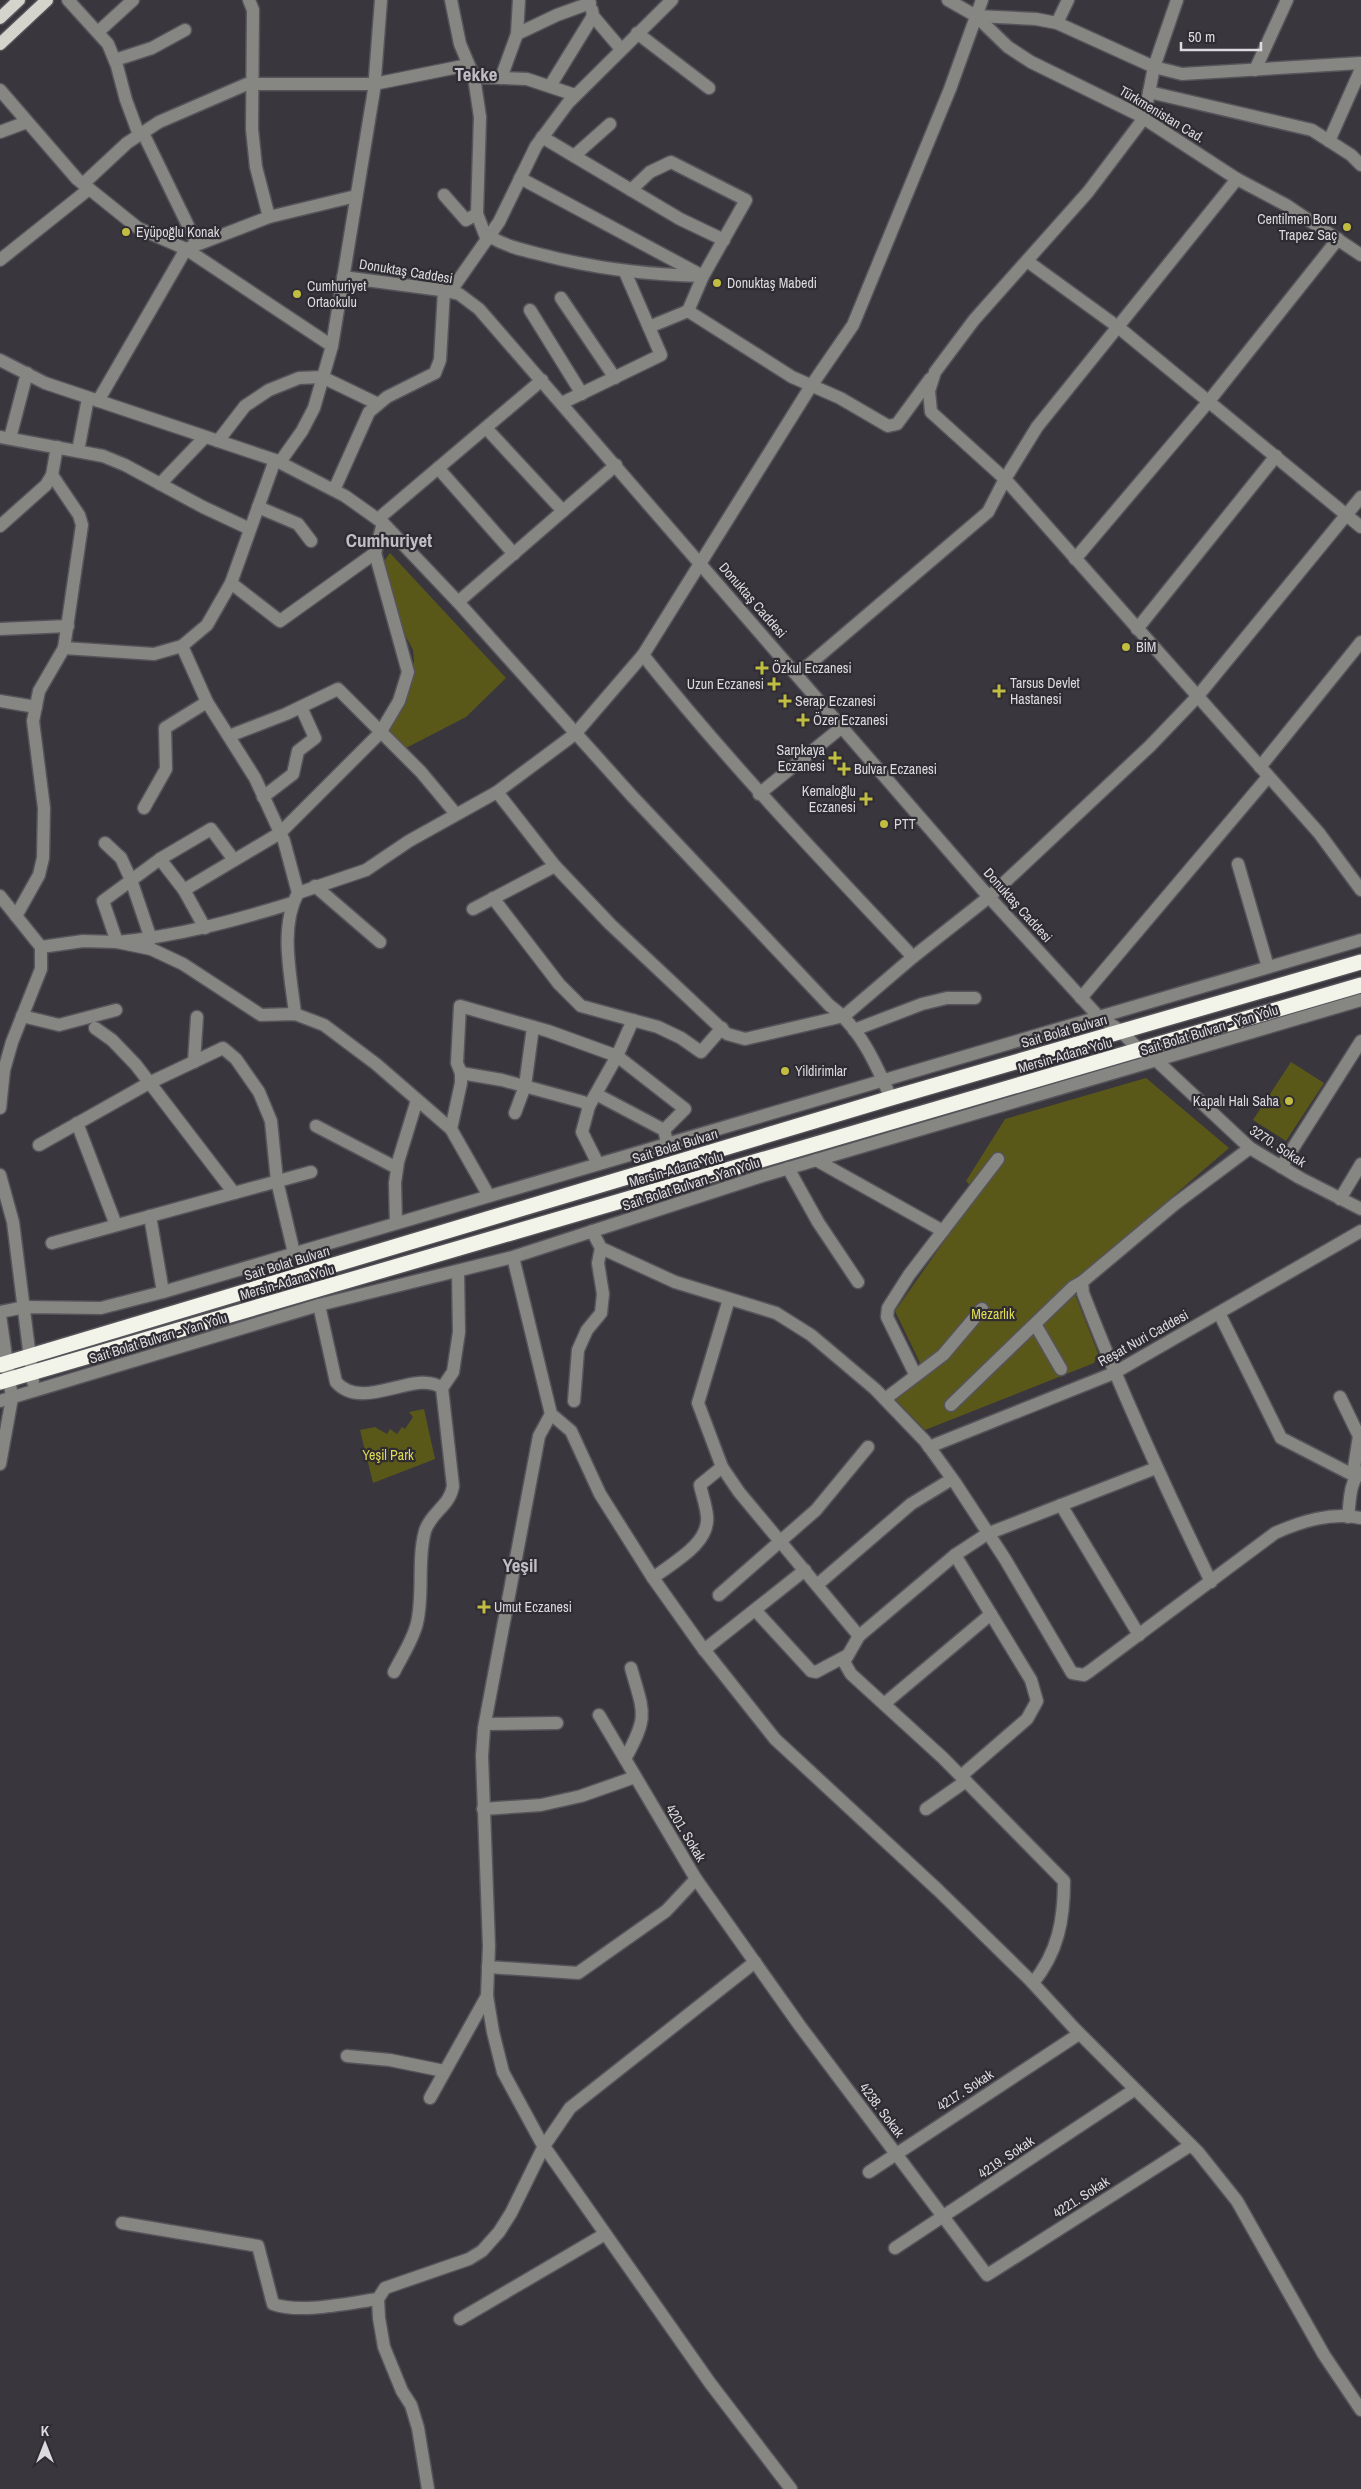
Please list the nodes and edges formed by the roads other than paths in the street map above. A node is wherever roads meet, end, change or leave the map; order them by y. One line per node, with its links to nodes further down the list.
1 (19, 0): 17 (main road)
2 (47, 0): 23 (main road)
3 (68, 0): 20 (street)
4 (133, 0): 20 (street)
5 (249, 0): 33 (street)
6 (381, 0): 34 (street)
7 (451, 0): 27 (street)
8 (520, 0): 22 (street)
9 (672, 0): 21 (street)
10 (948, 0): 16 (street, Türkmenistan Cad.)
11 (982, 0): 16 (street)
12 (1068, 0): 18 (street)
13 (1177, 0): 28 (street)
14 (1286, 0): 30 (street)
15 (591, 6): 22 (street); 24 (street); 35 (street)
16 (976, 16): 18 (street); 40 (street, Türkmenistan Cad.); 80 (street)
17 (0, 18)
18 (1057, 23): 28 (street)
19 (185, 30): 25 (street)
20 (98, 32): 25 (street)
21 (637, 33): 24 (street); 36 (street)
22 (516, 34): 32 (street)
23 (0, 44)
24 (621, 49): 39 (street)
25 (115, 60): 44 (street)
26 (1361, 63): 30 (street)
27 (468, 65): 31 (street); 34 (street)
28 (1154, 67): 30 (street); 38 (street)
29 (1361, 69): 46 (street)
30 (1255, 70)
31 (474, 77): 32 (street); 55 (street)
32 (501, 78): 35 (street)
33 (252, 84): 34 (street); 44 (street); 56 (street)
34 (374, 84): 54 (street)
35 (550, 86): 39 (street)
36 (709, 88)
37 (0, 90): 41 (street)
38 (1149, 92): 40 (street); 46 (street)
39 (575, 95): 45 (street)
40 (1144, 118): 50 (street, Türkmenistan Cad.); 63 (street)
41 (27, 122): 43 (street); 51 (street)
42 (610, 124): 47 (street)
43 (0, 132)
44 (141, 134): 51 (street); 60 (street)
45 (542, 137): 47 (street); 49 (street)
46 (1329, 141): 48 (street)
47 (574, 156): 52 (street)
48 (1361, 165)
49 (520, 178): 57 (street); 65 (street)
50 (1237, 179): 59 (street, Türkmenistan Cad.); 72 (street)
51 (86, 186): 60 (street); 62 (street)
52 (631, 190): 58 (street); 58 (street)
53 (444, 195): 55 (street)
54 (356, 196): 56 (street); 66 (street)
55 (477, 214): 57 (street)
56 (269, 217): 60 (street)
57 (488, 238): 64 (street); 67 (street)
58 (724, 240): 65 (street)
59 (1338, 240): 61 (street, Türkmenistan Cad.); 83 (street)
60 (191, 247): 73 (street); 82 (street)
61 (1361, 255)
62 (0, 260)
63 (1027, 260): 72 (street); 75 (street)
64 (625, 272): 65 (street); 71 (street)
65 (703, 276): 70 (street)
66 (343, 277): 67 (street, Donuktaş Caddesi); 73 (street)
67 (447, 291): 79 (street, Donuktaş Caddesi); 85 (street)
68 (561, 298): 78 (street)
69 (530, 310): 81 (street)
70 (688, 311): 71 (street); 80 (street)
71 (649, 327): 78 (street)
72 (1118, 327): 83 (street); 97 (street)
73 (332, 346): 77 (street)
74 (0, 360): 76 (street)
75 (935, 372): 80 (street); 97 (street)
76 (27, 373): 82 (street); 87 (street)
77 (322, 377): 85 (street); 89 (street); 93 (street)
78 (615, 378): 81 (street)
79 (542, 380): 84 (street, Donuktaş Caddesi); 86 (street)
80 (811, 386): 112 (street)
81 (582, 394): 84 (street)
82 (93, 399): 88 (street); 91 (street)
83 (1209, 401): 92 (street); 111 (street)
84 (562, 403): 94 (street, Donuktaş Caddesi)
85 (378, 404): 99 (street)
86 (486, 428): 95 (street); 102 (street)
87 (5, 437): 90 (street)
88 (205, 437): 89 (street); 98 (street)
89 (218, 441): 93 (street)
90 (57, 447): 91 (street); 96 (street)
91 (78, 451): 98 (street)
92 (1276, 456): 103 (street); 117 (street)
93 (278, 461): 99 (street); 101 (street)
94 (616, 465): 102 (street); 112 (street, Donuktaş Caddesi)
95 (438, 468): 104 (street); 110 (street)
96 (52, 475): 105 (street); 115 (street)
97 (1005, 479): 111 (street); 122 (street)
98 (160, 484): 107 (street)
99 (334, 490): 104 (street)
100 (1361, 497): 103 (street)
101 (258, 507): 107 (street); 108 (street)
102 (563, 511): 110 (street)
103 (1346, 515): 106 (street); 123 (street)
104 (380, 521): 109 (street); 114 (street)
105 (0, 526)
106 (1361, 528)
107 (250, 529): 113 (street)
108 (311, 541)
109 (374, 554): 113 (street); 129 (street)
110 (514, 554): 114 (street)
111 (1075, 559): 117 (street)
112 (701, 562): 121 (street); 122 (street, Donuktaş Caddesi)
113 (231, 583): 119 (street)
114 (458, 602): 130 (street)
115 (68, 626): 116 (street); 120 (street)
116 (0, 629)
117 (1137, 629): 123 (street)
118 (1361, 642): 132 (street)
119 (182, 646): 120 (street); 125 (street)
120 (64, 648): 127 (street)
121 (643, 655): 130 (street); 134 (street)
122 (798, 674): 128 (street, Donuktaş Caddesi)
123 (1196, 697): 132 (street); 149 (street)
124 (0, 701): 127 (street)
125 (208, 702): 131 (street); 136 (street)
126 (301, 706): 129 (street); 131 (street); 135 (street)
127 (36, 707): 153 (street)
128 (842, 727): 134 (street); 149 (street, Donuktaş Caddesi)
129 (380, 732): 137 (street); 138 (street)
130 (575, 734): 133 (street); 170 (street)
131 (230, 736): 135 (street)
132 (1264, 772): 147 (street); 165 (street)
133 (497, 792): 137 (street); 143 (street)
134 (759, 794): 160 (street)
135 (263, 796): 138 (street)
136 (144, 808)
137 (456, 814): 145 (street)
138 (280, 833): 141 (street); 150 (street)
139 (105, 843): 144 (street)
140 (160, 859): 141 (street); 144 (street); 146 (street)
141 (234, 860): 146 (street)
142 (1238, 864): 162 (street)
143 (555, 866): 151 (street); 176 (street)
144 (131, 880): 155 (street); 157 (street)
145 (315, 886): 150 (street); 158 (street)
146 (184, 890): 154 (street)
147 (1361, 890)
148 (0, 896): 153 (street)
149 (989, 897): 160 (street); 165 (street, Donuktaş Caddesi)
150 (295, 898): 154 (street); 168 (street)
151 (493, 898): 152 (street); 173 (street)
152 (473, 909)
153 (16, 916): 159 (street)
154 (205, 928): 155 (street)
155 (151, 939): 157 (street)
156 (1361, 940): 162 (street)
157 (117, 942): 159 (street); 168 (street)
158 (380, 942)
159 (41, 947): 169 (street)
160 (913, 956): 170 (street)
161 (1361, 962): 178 (highway, Sait Bolat Bulvarı)
162 (1268, 967): 171 (street)
163 (1361, 986): 181 (highway, Mersin-Adana Yolu)
164 (975, 998): 177 (street)
165 (1081, 998): 171 (street, Donuktaş Caddesi)
166 (1361, 1000): 183 (street, Sait Bolat Bulvarı - Yan Yolu)
167 (116, 1010): 169 (street)
168 (295, 1014): 191 (street)
169 (22, 1016): 180 (street)
170 (844, 1016): 176 (street); 177 (street)
171 (1098, 1016): 178 (street, 3270. Sokak); 186 (street)
172 (196, 1017): 184 (street)
173 (633, 1020): 176 (street); 182 (street)
174 (533, 1026): 182 (street); 185 (street); 188 (street)
175 (95, 1028): 187 (street)
176 (722, 1028)
177 (854, 1030): 186 (street)
178 (1121, 1031): 181 (street, 3270. Sokak); 190 (highway, Sait Bolat Bulvarı)
179 (1361, 1041): 206 (street)
180 (6, 1044): 193 (street)
181 (1139, 1050): 183 (street, 3270. Sokak); 241 (highway, Mersin-Adana Yolu)
182 (617, 1056): 189 (street); 198 (street)
183 (1157, 1061): 201 (street, 3270. Sokak); 202 (street, Sait Bolat Bulvarı - Yan Yolu)
184 (194, 1062): 187 (street); 211 (street)
185 (461, 1073): 188 (street); 197 (street)
186 (883, 1080): 190 (street); 199 (street)
187 (149, 1082): 195 (street); 212 (street)
188 (525, 1086): 192 (street); 194 (street)
189 (596, 1094): 192 (street); 198 (street)
190 (891, 1098): 237 (highway, Sait Bolat Bulvarı)
191 (417, 1100): 197 (street); 207 (street)
192 (590, 1106): 204 (street)
193 (0, 1108)
194 (515, 1113)
195 (77, 1123): 200 (street); 218 (street)
196 (316, 1126): 207 (street)
197 (451, 1129): 213 (street)
198 (664, 1130): 199 (street)
199 (668, 1144): 204 (street)
200 (39, 1145)
201 (1250, 1148): 206 (street, 3270. Sokak); 228 (street)
202 (816, 1160): 208 (street, Sait Bolat Bulvarı - Yan Yolu); 220 (street)
203 (998, 1160): 220 (street)
204 (598, 1164): 213 (street)
205 (1361, 1164): 214 (street)
206 (1281, 1167): 214 (street, 3270. Sokak)
207 (397, 1168): 217 (street)
208 (788, 1168): 219 (street, Sait Bolat Bulvarı - Yan Yolu); 227 (street)
209 (311, 1172): 211 (street)
210 (0, 1175): 232 (street)
211 (277, 1181): 212 (street); 224 (street)
212 (234, 1193): 216 (street)
213 (489, 1196): 217 (street)
214 (1340, 1199): 215 (street, 3270. Sokak)
215 (1361, 1209)
216 (150, 1216): 218 (street); 229 (street)
217 (396, 1223): 224 (street)
218 (116, 1225): 222 (street)
219 (592, 1231): 223 (street); 225 (street, Sait Bolat Bulvarı - Yan Yolu)
220 (943, 1231): 242 (street)
221 (1361, 1231): 234 (street, Reşat Nuri Caddesi)
222 (52, 1242)
223 (601, 1248): 230 (street); 249 (street)
224 (294, 1253): 229 (street)
225 (513, 1257): 226 (street, Sait Bolat Bulvarı - Yan Yolu); 251 (street)
226 (458, 1272): 231 (street, Sait Bolat Bulvarı - Yan Yolu); 244 (street)
227 (858, 1282)
228 (1082, 1282): 236 (street); 240 (street)
229 (163, 1292): 232 (street)
230 (729, 1299): 248 (street); 255 (street)
231 (319, 1305): 244 (street); 245 (street, Sait Bolat Bulvarı - Yan Yolu)
232 (25, 1306): 235 (street); 237 (street)
233 (982, 1309): 242 (street)
234 (1219, 1312): 240 (street, Reşat Nuri Caddesi); 257 (street)
235 (0, 1314): 238 (street)
236 (1035, 1324): 239 (street); 250 (street)
237 (30, 1357): 238 (highway, Sait Bolat Bulvarı); 241 (street)
238 (4, 1364): 243 (street)
239 (1061, 1369)
240 (1114, 1373): 252 (street, Reşat Nuri Caddesi); 256 (street)
241 (32, 1374): 243 (highway, Mersin-Adana Yolu); 245 (street)
242 (915, 1374): 248 (street)
243 (5, 1381): 247 (street)
244 (442, 1388): 276 (street)
245 (35, 1390): 247 (street, Sait Bolat Bulvarı - Yan Yolu)
246 (1340, 1397): 257 (street)
247 (6, 1399): 254 (street)
248 (885, 1399): 252 (street)
249 (574, 1401)
250 (951, 1405)
251 (551, 1414): 265 (street); 280 (street)
252 (929, 1446): 258 (street)
253 (868, 1447): 262 (street)
254 (0, 1464)
255 (722, 1467): 262 (street); 265 (street)
256 (1156, 1468): 259 (street); 266 (street)
257 (1358, 1474): 260 (street)
258 (952, 1479): 261 (street); 267 (street)
259 (1061, 1505): 261 (street); 271 (street)
260 (1355, 1517): 266 (street)
261 (987, 1534): 263 (street); 271 (street)
262 (781, 1542): 264 (street); 268 (street)
263 (955, 1555): 270 (street); 272 (street)
264 (804, 1570): 267 (street); 269 (street)
265 (653, 1578): 273 (street)
266 (1210, 1582): 271 (street)
267 (817, 1586): 272 (street)
268 (719, 1595)
269 (755, 1610): 273 (street); 274 (street)
270 (991, 1614): 277 (street); 283 (street)
271 (1139, 1635)
272 (860, 1636): 274 (street)
273 (704, 1650): 289 (street)
274 (846, 1656): 277 (street)
275 (631, 1668): 281 (street)
276 (394, 1672)
277 (884, 1704): 283 (street)
278 (599, 1715): 281 (street, 4201. Sokak)
279 (557, 1722): 280 (street)
280 (485, 1724): 284 (street)
281 (625, 1759): 282 (street, 4201. Sokak)
282 (635, 1777): 284 (street); 286 (street, 4201. Sokak)
283 (963, 1779): 285 (street); 289 (street)
284 (484, 1809): 288 (street)
285 (926, 1809)
286 (696, 1879): 287 (street, 4201. Sokak); 288 (street)
287 (755, 1962): 297 (street); 298 (street, 4238. Sokak)
288 (488, 1967): 290 (street)
289 (1033, 1983): 291 (street)
290 (487, 1996): 293 (street); 297 (street)
291 (1079, 2034): 294 (street); 298 (street, 4217. Sokak)
292 (347, 2056): 293 (street)
293 (444, 2071): 295 (street)
294 (1134, 2090): 296 (street); 300 (street, 4219. Sokak)
295 (430, 2098)
296 (1191, 2145): 304 (street, 4221. Sokak); 307 (street)
297 (544, 2146): 302 (street); 305 (street)
298 (895, 2153): 299 (street, 4217. Sokak); 300 (street, 4238. Sokak)
299 (869, 2172)
300 (943, 2217): 303 (street, 4219. Sokak); 304 (street, 4238. Sokak)
301 (122, 2223): 305 (street)
302 (604, 2234): 306 (street); 309 (street)
303 (895, 2248)
304 (987, 2276)
305 (378, 2299): 308 (street)
306 (460, 2320)
307 (1361, 2410)
308 (428, 2489)
309 (791, 2489)

